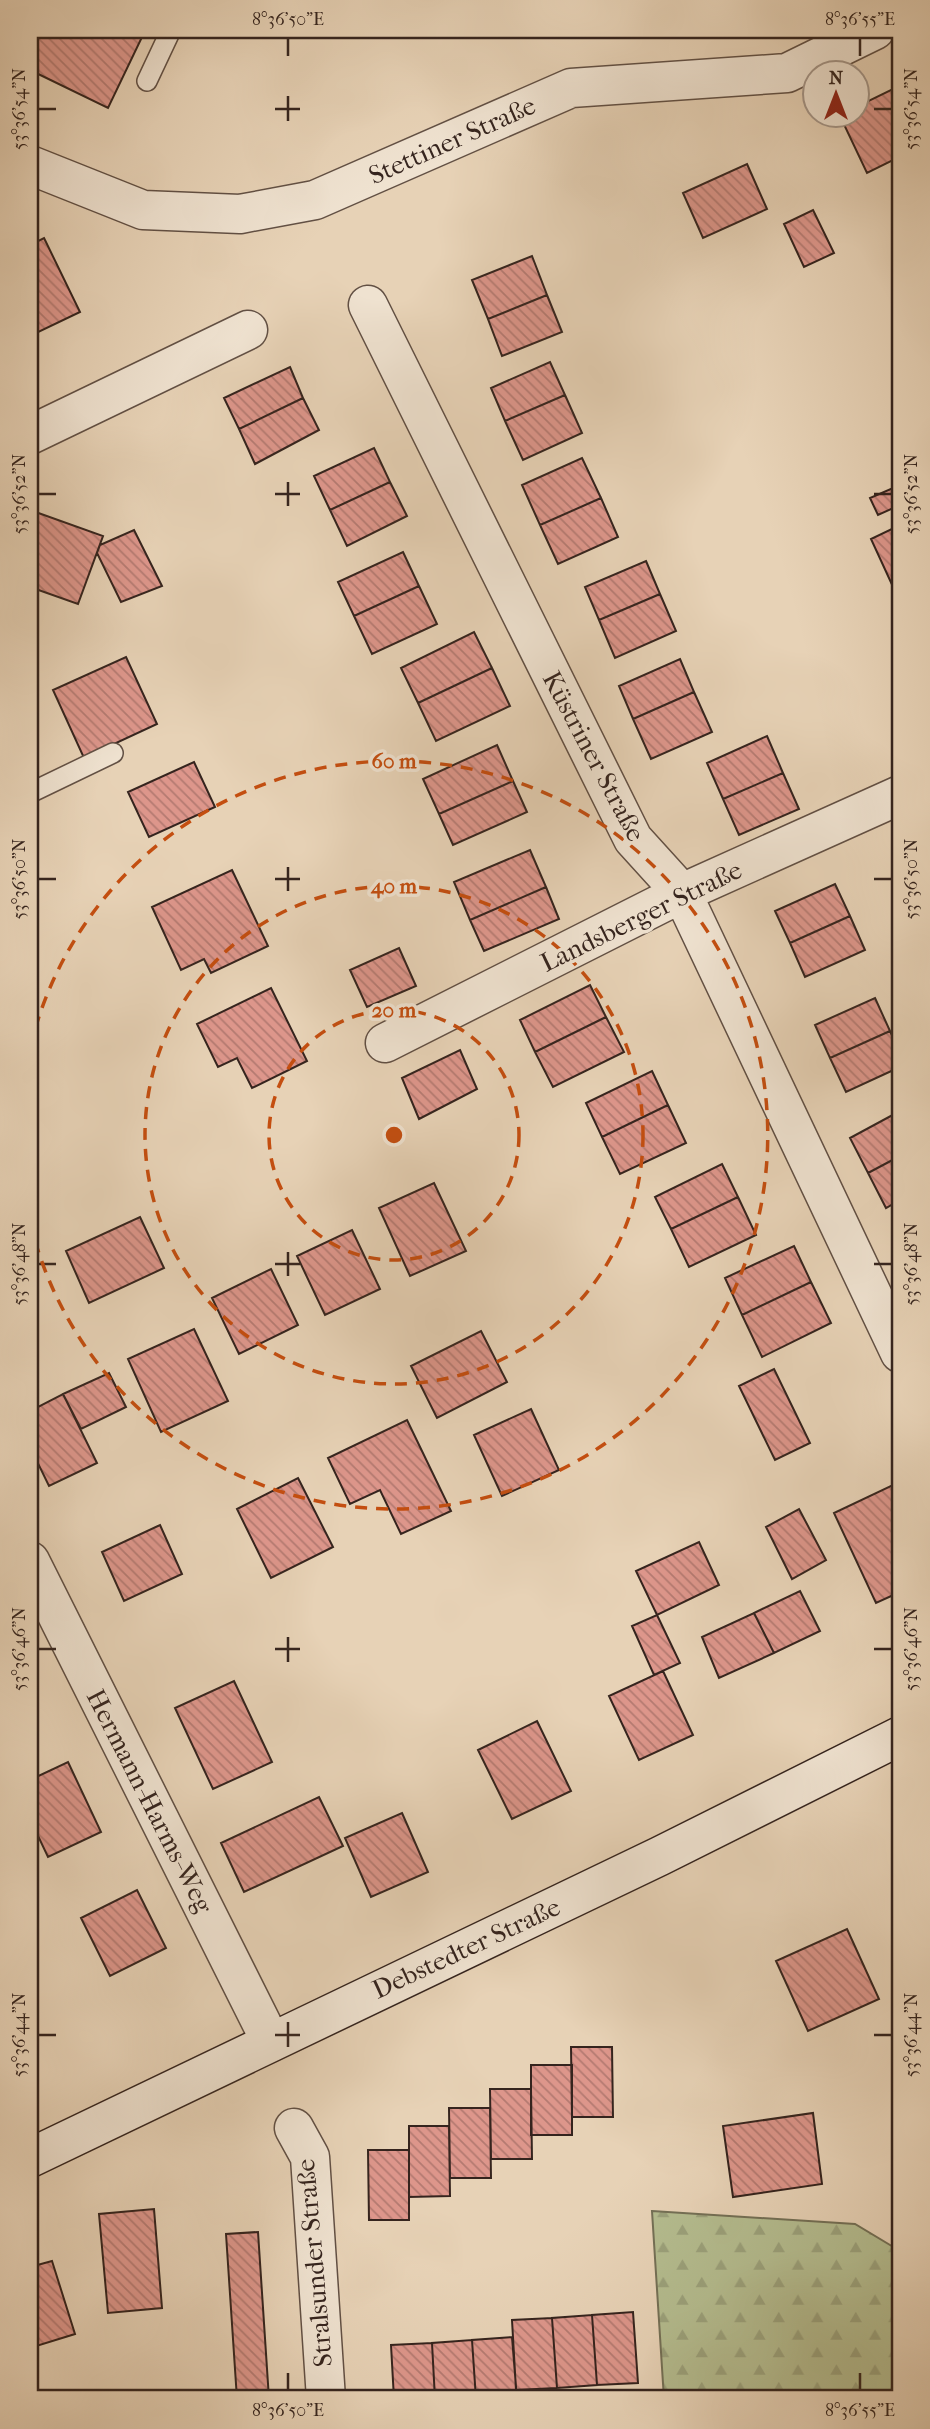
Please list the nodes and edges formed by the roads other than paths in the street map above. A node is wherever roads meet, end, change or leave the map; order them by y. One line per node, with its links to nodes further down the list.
1 (171, 30): 3 (lane)
2 (875, 30): 4 (street, Stettiner Straße)
3 (147, 81)
4 (30, 165)
5 (368, 305): 11 (street, Küstriner Straße)
6 (248, 330): 7 (street)
7 (30, 435)
8 (113, 754): 9 (lane)
9 (30, 793)
10 (900, 795): 11 (street, Landsberger Straße)
11 (682, 893): 12 (street, Landsberger Straße); 13 (street, Küstriner Straße)
12 (385, 1043)
13 (900, 1353)
14 (30, 1561): 16 (street, Hermann-Harms-Weg)
15 (900, 1736): 16 (street, Debstedter Straße)
16 (271, 2042): 18 (street, Debstedter Straße)
17 (294, 2128): 19 (street, Stralsunder Straße)
18 (30, 2158)
19 (326, 2399)

